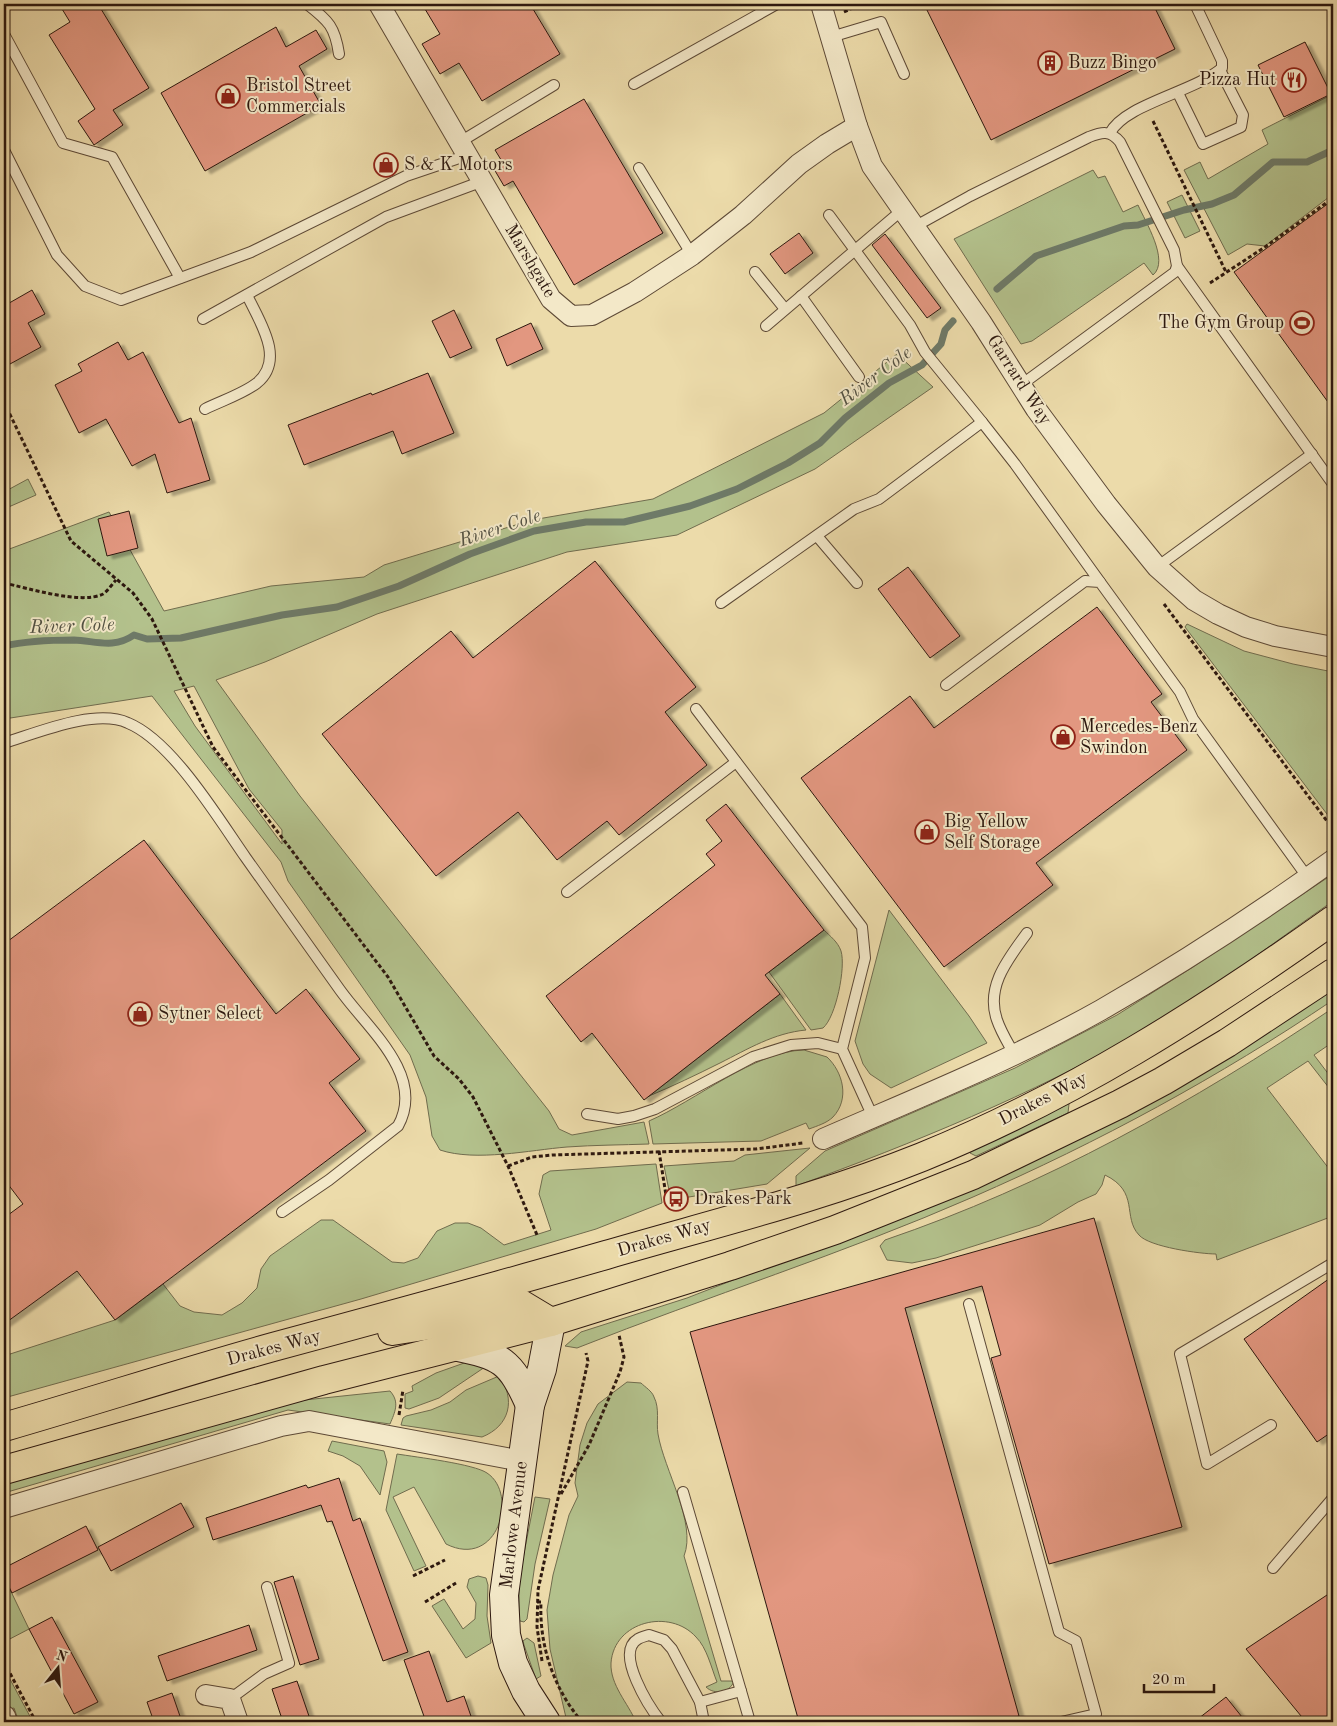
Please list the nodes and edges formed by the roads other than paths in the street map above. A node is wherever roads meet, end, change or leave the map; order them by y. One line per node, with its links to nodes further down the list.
1 (307, 4): 8 (lane)
2 (379, 4): 16 (street, Marshgate)
3 (777, 4): 11 (lane)
4 (821, 4): 7 (street, Garrard Way)
5 (1195, 4): 9 (lane)
6 (4, 34): 27 (lane)
7 (839, 34): 10 (lane); 14 (street, Garrard Way)
8 (339, 54)
9 (1220, 70): 13 (lane); 13 (lane)
10 (904, 74)
11 (634, 84)
12 (554, 85): 16 (lane)
13 (1178, 93): 15 (lane)
14 (857, 126): 20 (street, Garrard Way); 24 (street, Marshgate)
15 (1110, 133): 22 (lane); 25 (lane)
16 (464, 148): 19 (street, Marshgate); 27 (lane)
17 (4, 150): 27 (lane)
18 (639, 168): 24 (lane)
19 (483, 181): 24 (street, Marshgate); 28 (lane)
20 (902, 211): 22 (street, Garrard Way); 23 (lane)
21 (829, 214): 23 (lane)
22 (914, 227): 34 (street, Garrard Way)
23 (855, 250): 29 (lane); 36 (lane)
24 (692, 255)
25 (1177, 266): 34 (lane); 37 (lane)
26 (756, 272): 30 (lane)
27 (180, 278)
28 (247, 295): 31 (lane); 35 (lane)
29 (801, 296): 30 (lane); 33 (lane)
30 (785, 309): 32 (lane)
31 (203, 319)
32 (766, 326)
33 (859, 376)
34 (1021, 385): 40 (street, Garrard Way)
35 (205, 409)
36 (982, 422): 39 (lane); 41 (lane)
37 (1312, 454): 38 (lane); 40 (lane)
38 (1333, 484)
39 (817, 536): 42 (lane); 43 (lane)
40 (1157, 567): 44 (street, Garrard Way)
41 (1100, 582): 45 (lane); 50 (lane)
42 (857, 583)
43 (721, 603)
44 (1333, 647)
45 (946, 685)
46 (696, 709): 48 (lane)
47 (4, 743): 60 (lane)
48 (736, 762): 51 (lane); 55 (lane)
49 (1333, 860): 50 (street)
50 (1308, 878): 56 (street)
51 (567, 892)
52 (1333, 920): 64 (main road, Drakes Way)
53 (1027, 933): 56 (lane)
54 (1333, 973): 63 (main road)
55 (842, 1049): 57 (lane); 58 (lane)
56 (1014, 1054): 58 (street)
57 (587, 1114)
58 (873, 1117): 59 (street)
59 (823, 1139)
60 (282, 1212)
61 (1333, 1263): 67 (lane)
62 (969, 1304): 85 (lane)
63 (551, 1322): 64 (main road); 65 (main road); 66 (street, Marlowe Avenue)
64 (328, 1334): 68 (main road, Drakes Way)
65 (454, 1346): 66 (street); 70 (main road)
66 (530, 1405): 69 (street, Marlowe Avenue)
67 (1271, 1425)
68 (4, 1427)
69 (522, 1460): 73 (street); 81 (street, Marlowe Avenue)
70 (4, 1470)
71 (683, 1492): 76 (lane)
72 (1333, 1498): 74 (lane)
73 (4, 1508)
74 (1273, 1568)
75 (267, 1587): 78 (lane)
76 (740, 1691): 79 (lane); 84 (lane)
77 (206, 1695): 78 (street)
78 (230, 1699): 80 (street)
79 (700, 1702): 82 (lane); 83 (lane)
80 (238, 1722)
81 (546, 1722)
82 (662, 1722)
83 (704, 1722)
84 (750, 1722)
85 (1061, 1722)

